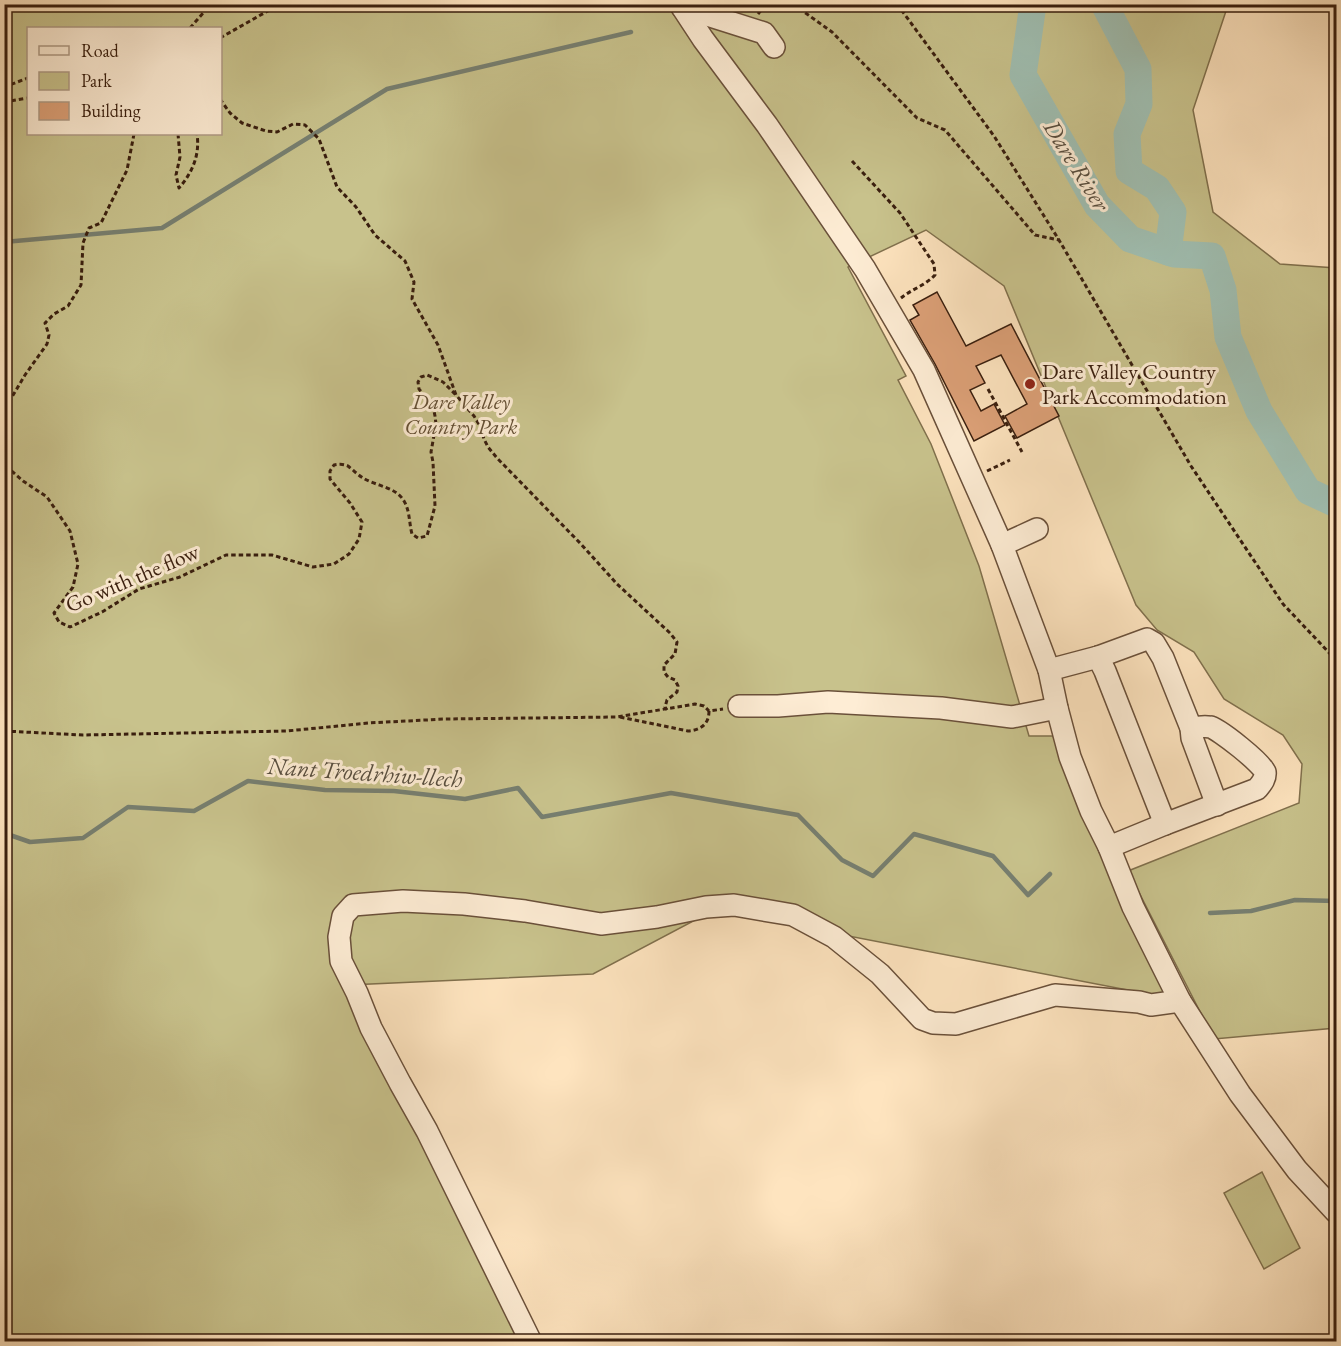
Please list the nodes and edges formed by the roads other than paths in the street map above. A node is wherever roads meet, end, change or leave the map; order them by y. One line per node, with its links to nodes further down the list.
1 (681, 6): 2 (lane); 4 (lane)
2 (774, 47)
3 (1037, 529): 4 (lane)
4 (1002, 545): 6 (lane)
5 (1098, 657): 6 (lane); 9 (lane); 11 (lane)
6 (1049, 670): 8 (lane)
7 (739, 706): 8 (lane)
8 (1057, 708): 12 (lane)
9 (1191, 728): 10 (lane); 10 (lane)
10 (1217, 805): 11 (lane)
11 (1165, 824): 12 (lane)
12 (1109, 847): 13 (lane)
13 (1180, 1001): 14 (lane); 15 (lane)
14 (1336, 1212)
15 (531, 1341)

